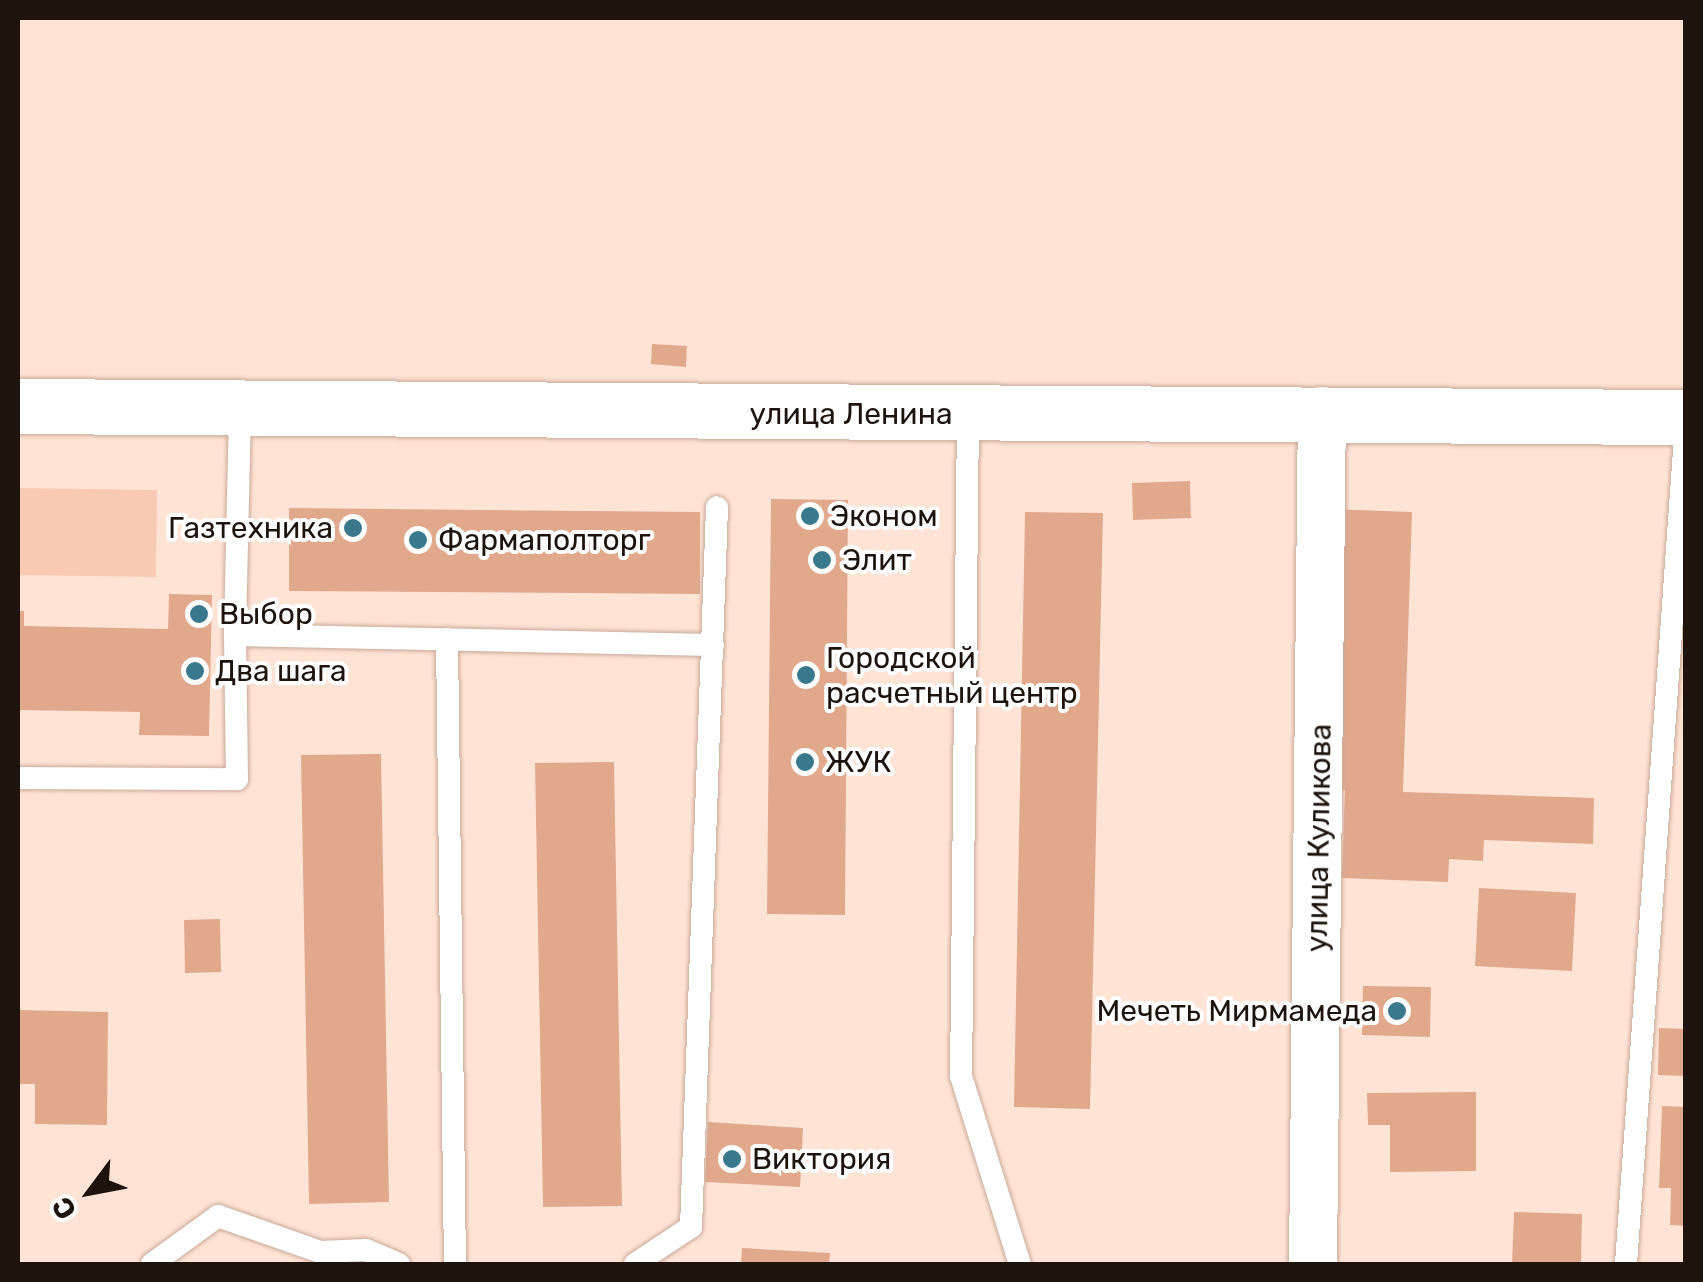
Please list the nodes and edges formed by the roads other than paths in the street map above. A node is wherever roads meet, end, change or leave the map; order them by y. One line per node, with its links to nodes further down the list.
1 (18, 406): 2 (street, улица Ленина)
2 (240, 410): 4 (street, улица Ленина); 7 (lane)
3 (1322, 411): 4 (street, улица Ленина); 5 (street, улица Ленина); 16 (street, улица Куликова)
4 (968, 413): 15 (lane)
5 (1686, 420): 17 (lane)
6 (718, 507): 9 (lane)
7 (235, 635): 8 (lane); 10 (lane)
8 (446, 640): 9 (lane); 13 (lane)
9 (713, 645): 14 (lane)
10 (18, 778)
11 (152, 1264): 12 (lane)
12 (399, 1264)
13 (455, 1264)
14 (635, 1264)
15 (1020, 1264)
16 (1313, 1264)
17 (1626, 1264)

